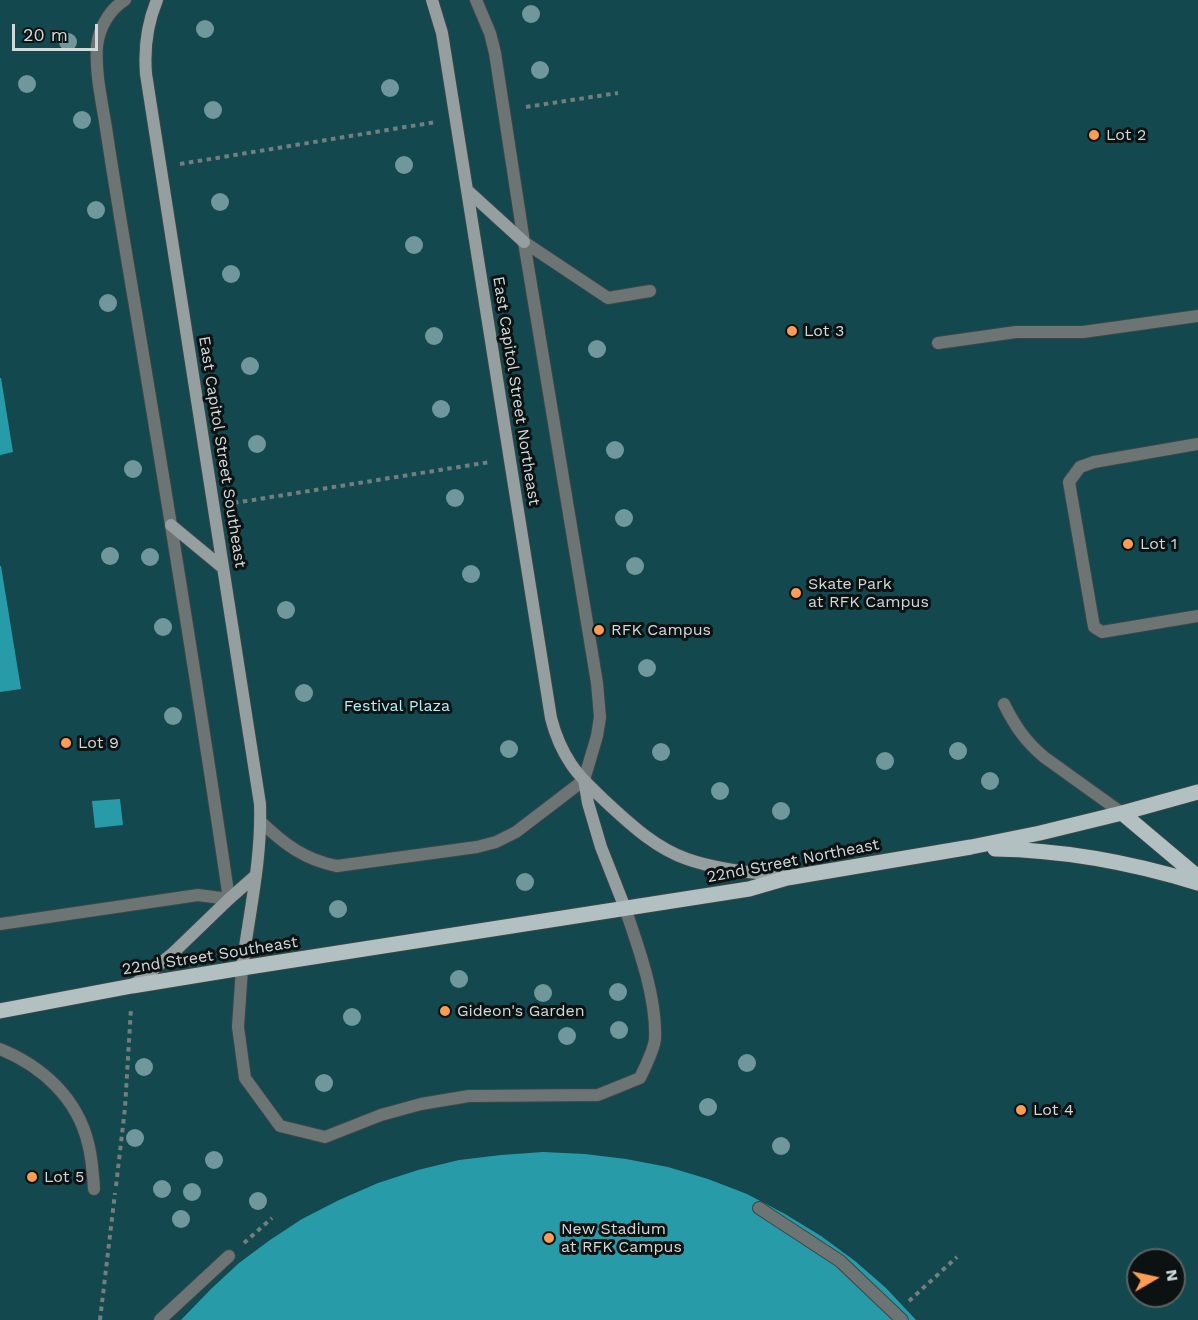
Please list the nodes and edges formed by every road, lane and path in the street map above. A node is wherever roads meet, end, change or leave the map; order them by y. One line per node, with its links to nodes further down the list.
1 (125, 0): 17 (street)
2 (157, 0): 18 (main road, East Capitol Street Southeast)
3 (432, 0): 9 (main road, East Capitol Street Northeast)
4 (476, 0): 10 (street, East Capitol Street Northeast)
5 (618, 93): 6 (path)
6 (526, 107)
7 (437, 122): 8 (path)
8 (180, 164)
9 (468, 191): 10 (main road); 21 (main road, East Capitol Street Northeast)
10 (524, 242): 11 (street); 21 (street, East Capitol Street Northeast)
11 (650, 291)
12 (1198, 316): 13 (street)
13 (938, 343)
14 (1198, 444): 19 (street)
15 (490, 462): 16 (path)
16 (232, 503)
17 (171, 525): 18 (main road); 30 (street)
18 (223, 568): 24 (main road, East Capitol Street Southeast)
19 (1198, 616)
20 (1004, 704): 23 (street)
21 (584, 780): 24 (street); 28 (main road, East Capitol Street Northeast); 31 (main road)
22 (1198, 792): 23 (main road, 22nd Street Northeast)
23 (1122, 813): 25 (main road, 22nd Street Northeast); 27 (main road)
24 (261, 822): 26 (main road, East Capitol Street Southeast)
25 (971, 847): 28 (main road, 22nd Street Northeast); 29 (main road)
26 (255, 876): 30 (main road); 34 (main road, East Capitol Street Southeast)
27 (1198, 877)
28 (787, 878): 31 (main road, 22nd Street Northeast)
29 (1198, 883)
30 (229, 899): 32 (street); 35 (main road)
31 (625, 908): 33 (main road, 22nd Street Northeast); 34 (street)
32 (0, 924)
33 (427, 939): 34 (main road, 22nd Street Southeast)
34 (242, 968): 35 (main road, 22nd Street Southeast)
35 (132, 986): 37 (main road, 22nd Street Southeast); 46 (path)
36 (0, 998): 37 (main road)
37 (25, 1006): 38 (main road, 22nd Street Southeast)
38 (0, 1011)
39 (0, 1049): 40 (street)
40 (94, 1189)
41 (759, 1208): 45 (street)
42 (272, 1218): 43 (path)
43 (229, 1256): 47 (street)
44 (957, 1257): 45 (path)
45 (898, 1317)
46 (100, 1320)
47 (160, 1320)

